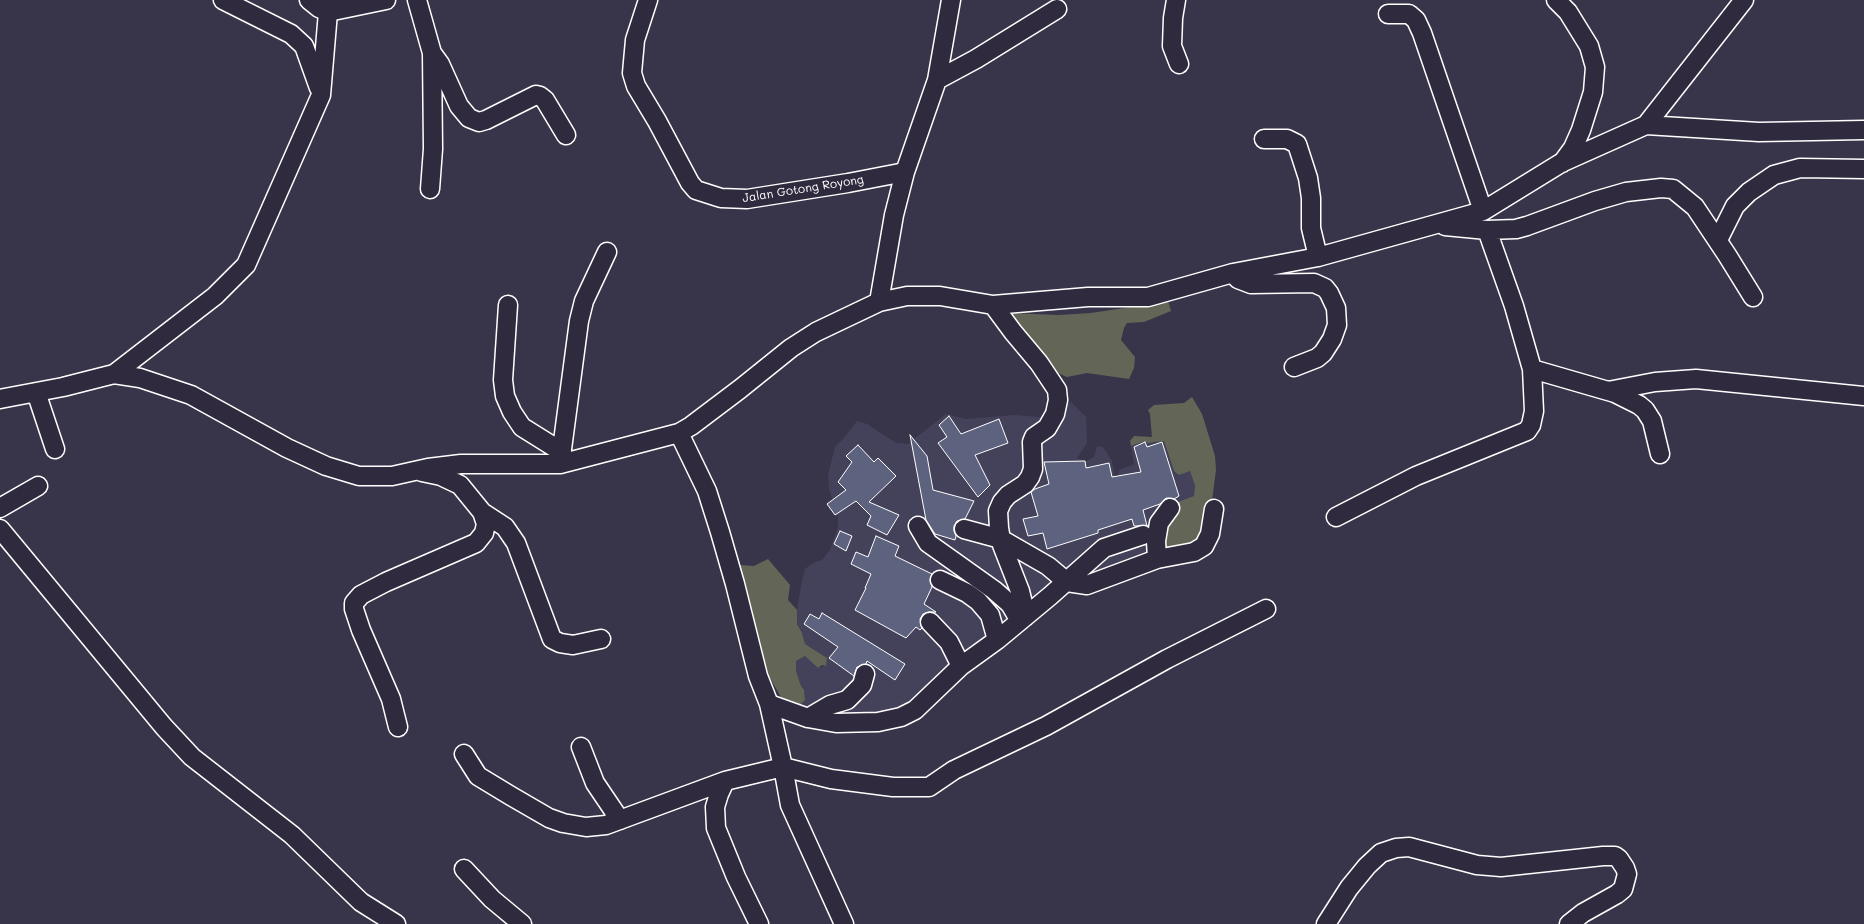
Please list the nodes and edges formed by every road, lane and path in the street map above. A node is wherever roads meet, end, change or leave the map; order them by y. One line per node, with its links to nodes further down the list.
1 (223, 0): 16 (street)
2 (309, 0): 10 (street)
3 (386, 0): 10 (street)
4 (417, 0): 13 (street)
5 (648, 0): 23 (street, Jalan Gotong Royong)
6 (951, 0): 15 (street)
7 (1176, 0): 14 (street)
8 (1556, 0): 21 (street)
9 (1744, 0): 17 (street)
10 (331, 6): 16 (street)
11 (1057, 9): 15 (street)
12 (1388, 14): 25 (street)
13 (432, 53): 19 (street); 24 (street)
14 (1179, 64)
15 (937, 80): 23 (street)
16 (321, 95): 38 (street)
17 (1646, 125): 18 (street); 21 (street)
18 (1864, 130)
19 (566, 135)
20 (1264, 139): 30 (street)
21 (1561, 163): 25 (street)
22 (1864, 168): 28 (street)
23 (905, 172): 33 (street)
24 (430, 189)
25 (1483, 211): 26 (street)
26 (1436, 225): 27 (street); 30 (street)
27 (1487, 230): 28 (street); 37 (street)
28 (1718, 240): 32 (street)
29 (607, 252): 46 (street)
30 (1318, 257): 31 (street)
31 (1232, 273): 35 (street); 36 (street)
32 (1753, 297)
33 (879, 302): 35 (street); 43 (street)
34 (508, 305): 46 (street)
35 (993, 305): 58 (street)
36 (1294, 367)
37 (1532, 369): 39 (street); 53 (street)
38 (114, 374): 40 (street); 47 (street)
39 (1608, 391): 41 (street); 45 (street)
40 (36, 392): 42 (street); 44 (street)
41 (1864, 396)
42 (0, 399)
43 (679, 433): 46 (street); 69 (street)
44 (56, 449)
45 (1660, 454)
46 (561, 458): 47 (street)
47 (418, 470): 52 (street)
48 (38, 486): 49 (street)
49 (0, 508)
50 (1170, 508): 59 (street)
51 (1214, 509): 59 (street)
52 (482, 512): 65 (street); 71 (street)
53 (1336, 517)
54 (918, 526): 63 (street)
55 (0, 529): 78 (street)
56 (964, 529): 58 (street)
57 (1143, 535): 61 (street)
58 (1001, 539): 61 (street); 63 (street)
59 (1157, 559): 61 (street)
60 (940, 580): 66 (street)
61 (1067, 582): 63 (street)
62 (1266, 609): 74 (street)
63 (1022, 619): 66 (street)
64 (930, 622): 67 (street)
65 (601, 639)
66 (997, 640): 67 (street)
67 (962, 666): 70 (street)
68 (865, 674): 70 (street)
69 (769, 704): 70 (street); 74 (street)
70 (808, 718)
71 (398, 727)
72 (581, 747): 76 (street)
73 (464, 754): 76 (street)
74 (783, 767): 75 (street); 81 (street)
75 (725, 781): 76 (street); 80 (street)
76 (620, 820)
77 (464, 869): 79 (street)
78 (396, 924)
79 (522, 924)
80 (760, 924)
81 (844, 924)
82 (1326, 924): 83 (street)
83 (1569, 924)

